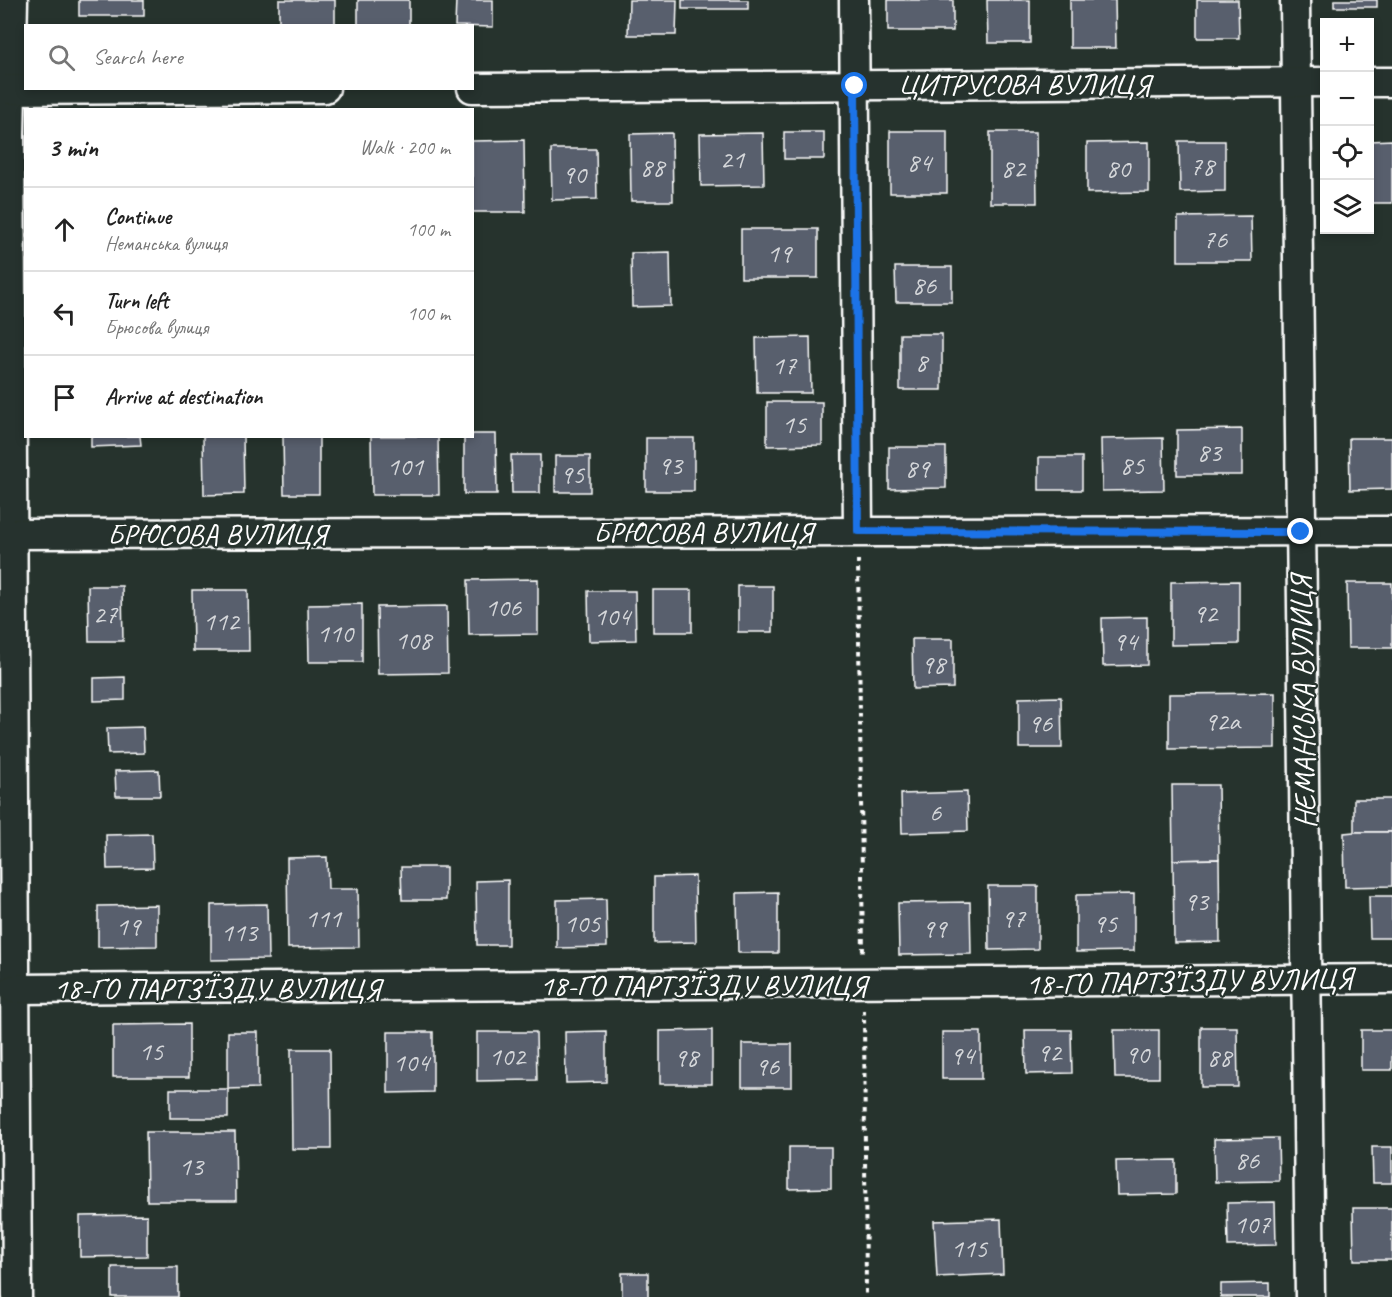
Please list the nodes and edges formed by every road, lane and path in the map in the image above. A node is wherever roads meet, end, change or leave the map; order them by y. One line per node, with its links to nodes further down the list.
1 (13, 0): 10 (street)
2 (854, 0): 8 (street)
3 (1295, 0): 4 (street, НЕМАНСЬКА ВУЛИЦЯ)
4 (1296, 82): 5 (street, ЦИТРУСОВА ВУЛИЦЯ); 8 (street, ЦИТРУСОВА ВУЛИЦЯ); 14 (street, НЕМАНСЬКА ВУЛИЦЯ)
5 (1320, 82)
6 (1374, 82): 7 (street)
7 (1392, 82)
8 (855, 86): 9 (street, ЦИТРУСОВА ВУЛИЦЯ); 12 (street)
9 (474, 88)
10 (6, 90): 11 (street); 15 (street)
11 (24, 90)
12 (858, 531): 14 (street, БРЮСОВА ВУЛИЦЯ); 15 (street, БРЮСОВА ВУЛИЦЯ); 18 (path)
13 (1392, 531): 14 (street, БРЮСОВА ВУЛИЦЯ)
14 (1301, 532): 17 (street, НЕМАНСЬКА ВУЛИЦЯ)
15 (7, 535): 19 (street)
16 (1392, 979): 17 (street, 18-ГО ПАРТЗ’ЇЗДУ ВУЛИЦЯ)
17 (1306, 980): 18 (street, 18-ГО ПАРТЗ’ЇЗДУ ВУЛИЦЯ); 22 (street, НЕМАНСЬКА ВУЛИЦЯ)
18 (863, 984): 19 (street, 18-ГО ПАРТЗ’ЇЗДУ ВУЛИЦЯ); 21 (path)
19 (14, 989): 20 (street)
20 (17, 1297)
21 (866, 1297)
22 (1310, 1297)

